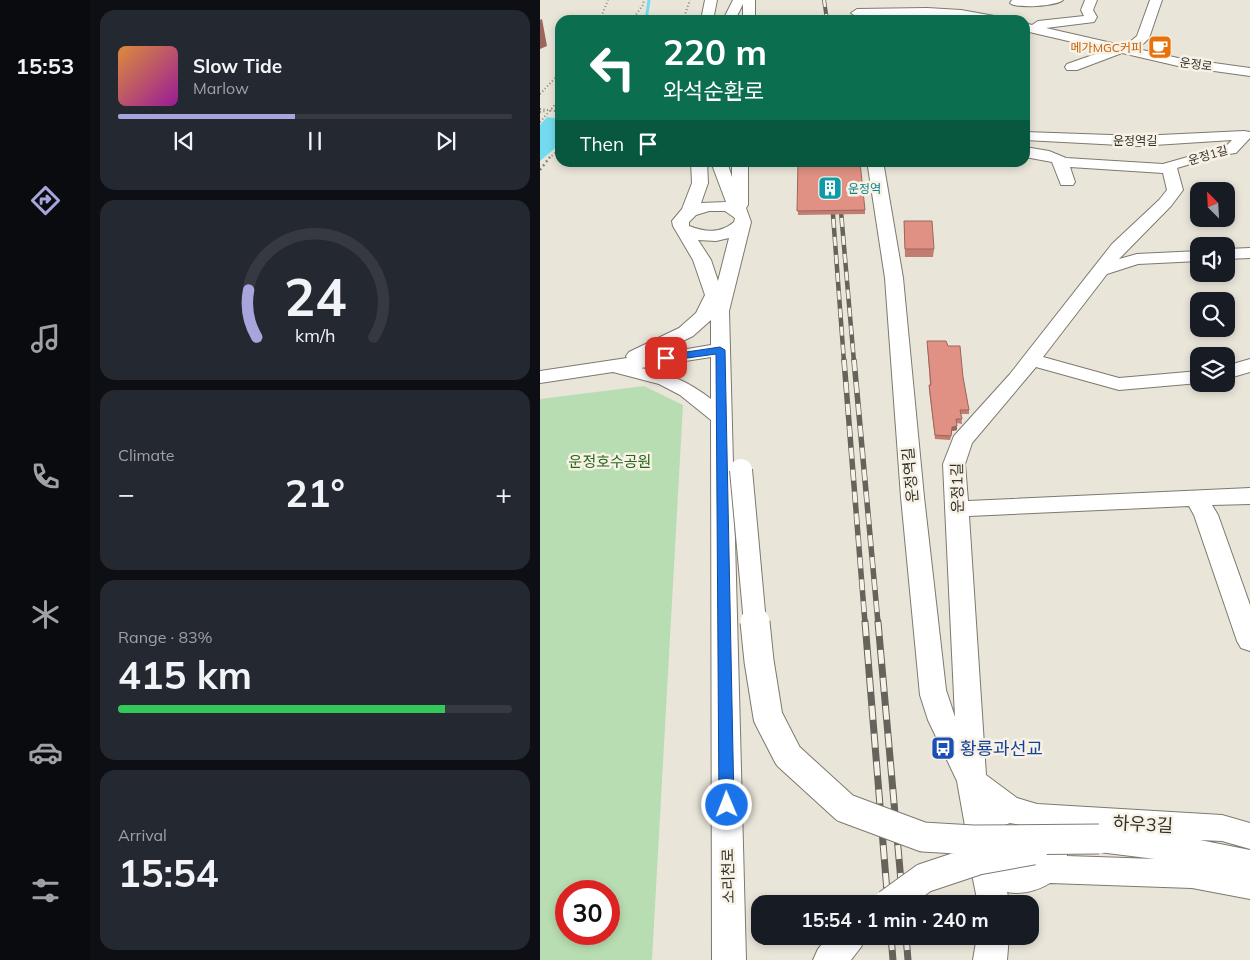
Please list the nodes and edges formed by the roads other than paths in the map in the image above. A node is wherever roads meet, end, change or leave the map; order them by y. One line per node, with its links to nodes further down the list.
1 (711, 0): 12 (street)
2 (739, 0): 13 (street)
3 (749, 0): 14 (street)
4 (854, 0): 15 (street)
5 (1057, 0): 7 (street)
6 (1156, 0): 21 (street)
7 (1016, 3)
8 (1089, 4): 11 (street); 18 (street)
9 (907, 6): 10 (street); 16 (street)
10 (946, 6): 17 (street)
11 (1025, 12)
12 (709, 15)
13 (732, 15)
14 (749, 15)
15 (858, 15)
16 (863, 15)
17 (978, 15)
18 (1030, 26)
19 (1030, 28): 21 (street, 운정로)
20 (1185, 49): 23 (street)
21 (1122, 51): 23 (street, 운정로); 25 (street)
22 (1236, 56): 24 (street)
23 (1178, 62): 26 (street, 운정로)
24 (1250, 64)
25 (1072, 67)
26 (1250, 72)
27 (1247, 133): 28 (street, 운정역길); 35 (street, 운정1길)
28 (1030, 136)
29 (1030, 153): 30 (street, 운정1길)
30 (1061, 162): 35 (street, 운정1길); 36 (street)
31 (699, 167): 37 (street)
32 (721, 167): 38 (street)
33 (740, 167): 38 (street)
34 (876, 167): 58 (street, 운정역길)
35 (1170, 168): 43 (street, 운정1길)
36 (1067, 182)
37 (690, 211): 38 (street); 39 (street)
38 (742, 218): 39 (street); 44 (street)
39 (685, 230): 44 (street)
40 (1250, 253): 41 (street)
41 (1235, 254)
42 (1190, 256): 43 (street)
43 (1101, 270): 46 (street, 운정1길)
44 (717, 304): 45 (street, 소리천로); 48 (street)
45 (720, 350): 48 (street); 51 (street, 소리천로)
46 (1031, 360): 52 (street); 56 (street, 운정1길)
47 (1250, 365): 49 (street)
48 (613, 367): 50 (street); 53 (street)
49 (1235, 371)
50 (540, 378)
51 (721, 378): 53 (street, 소리천로); 62 (street, bridge)
52 (1190, 378)
53 (722, 418): 72 (street, 소리천로)
54 (1250, 496): 55 (street)
55 (1196, 498): 56 (street); 57 (street)
56 (957, 509): 58 (street, 운정1길)
57 (1250, 641)
58 (972, 781): 59 (street); 60 (street, 운정1길)
59 (1023, 814): 60 (street); 61 (street, 하우3길); 65 (street)
60 (980, 826): 64 (street)
61 (1250, 836)
62 (1099, 839): 63 (street); 67 (street, bridge)
63 (1250, 864)
64 (986, 867): 65 (street); 68 (street)
65 (1032, 874): 66 (street); 69 (street)
66 (1250, 885)
67 (900, 895)
68 (992, 895)
69 (1012, 895)
70 (842, 945): 73 (street)
71 (992, 945): 74 (street)
72 (729, 960)
73 (830, 960)
74 (990, 960)

